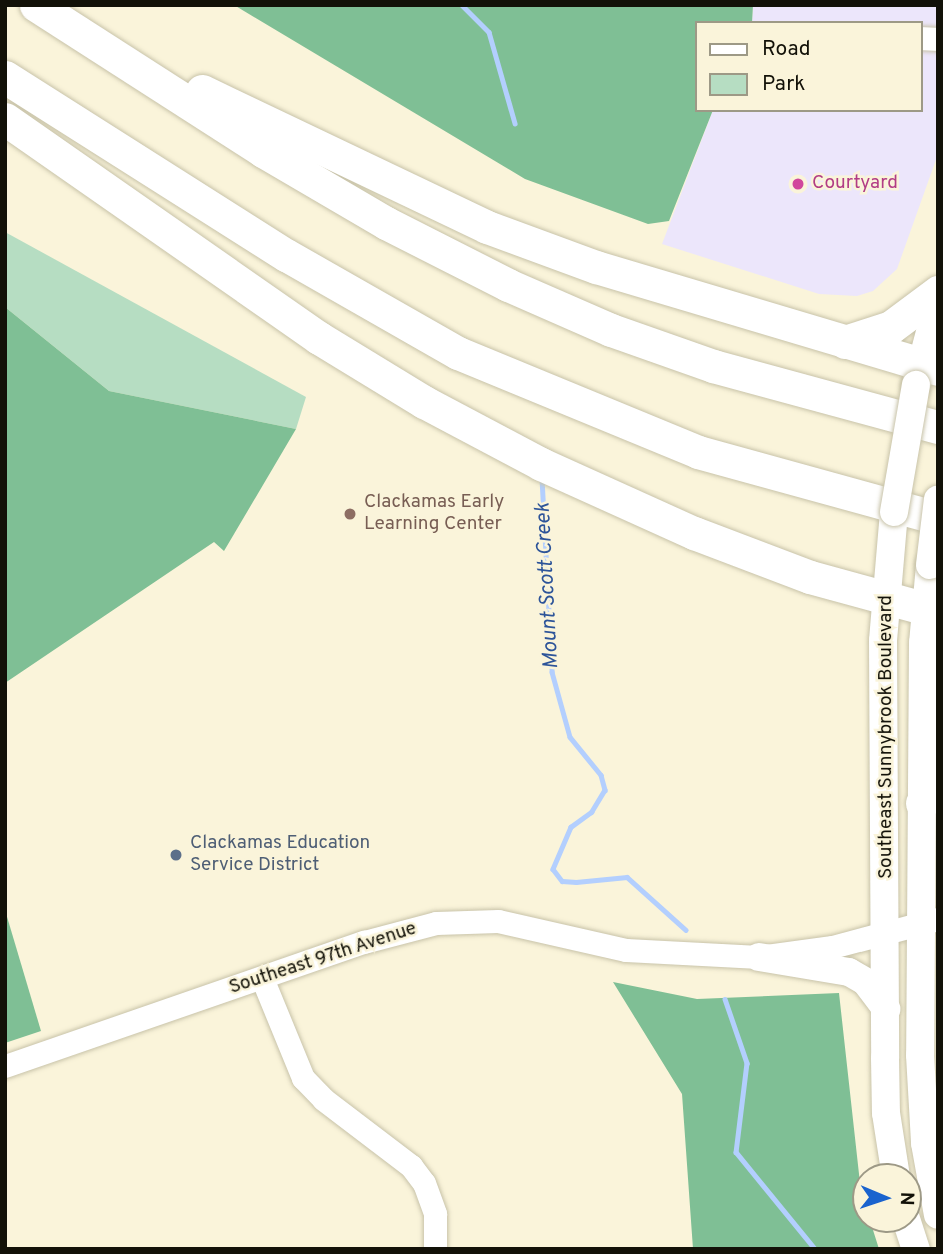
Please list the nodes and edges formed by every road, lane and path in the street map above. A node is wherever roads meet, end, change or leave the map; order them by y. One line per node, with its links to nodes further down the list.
1 (36, 5): 2 (highway)
2 (63, 23): 7 (highway); 9 (highway)
3 (5, 77): 11 (highway)
4 (5, 119): 12 (highway)
5 (938, 292): 7 (highway)
6 (938, 302): 8 (main road, Southeast Sunnybrook Boulevard)
7 (845, 342): 8 (highway)
8 (925, 373): 12 (main road, Southeast Sunnybrook Boulevard, bridge)
9 (938, 427)
10 (938, 499): 13 (main road, Southeast Sunnybrook Boulevard, bridge)
11 (938, 517)
12 (886, 599): 13 (highway); 17 (main road, Southeast Sunnybrook Boulevard)
13 (932, 610): 14 (main road, Southeast Sunnybrook Boulevard)
14 (927, 799): 15 (main road); 16 (main road, Southeast Sunnybrook Boulevard)
15 (938, 854)
16 (930, 922): 17 (street, Southeast 97th Avenue); 23 (main road, Southeast Sunnybrook Boulevard)
17 (887, 933): 18 (street, Southeast 97th Avenue); 20 (main road, Southeast Sunnybrook Boulevard)
18 (759, 957): 19 (street, Southeast 97th Avenue); 20 (main road)
19 (262, 978): 21 (street, Southeast 97th Avenue); 24 (street)
20 (886, 1009): 22 (main road, Southeast Sunnybrook Boulevard)
21 (5, 1066)
22 (894, 1163)
23 (938, 1214)
24 (435, 1249)

